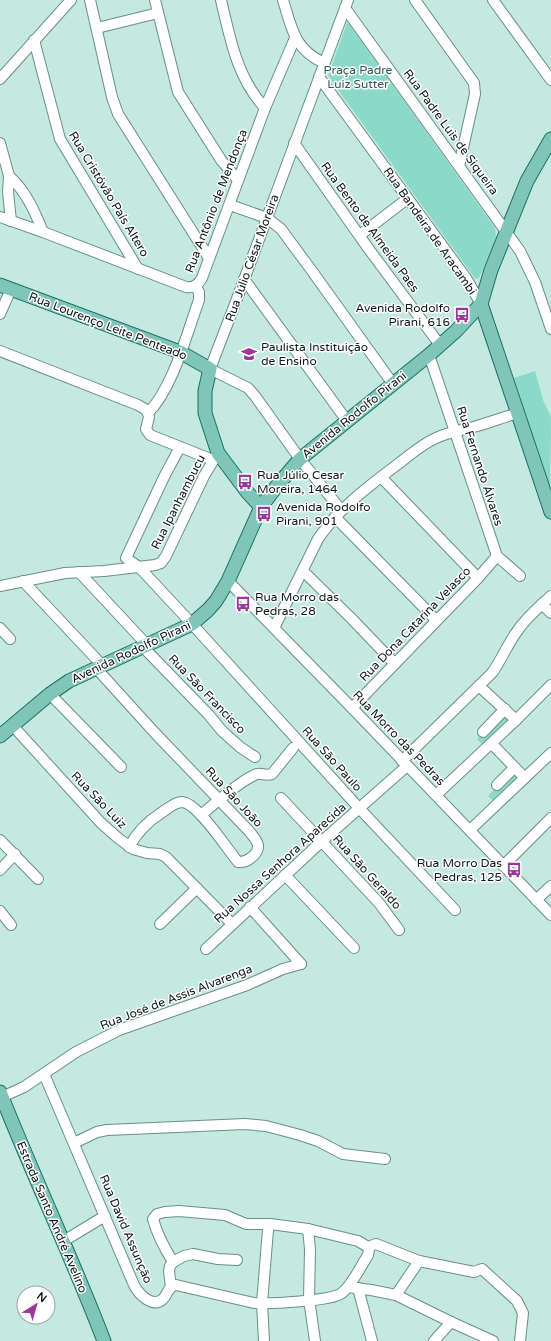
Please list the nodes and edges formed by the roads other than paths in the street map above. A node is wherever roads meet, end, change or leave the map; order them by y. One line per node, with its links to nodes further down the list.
1 (71, 0): 12 (street)
2 (90, 0): 10 (street)
3 (155, 0): 9 (street)
4 (221, 0): 17 (street)
5 (283, 0): 11 (street)
6 (415, 0): 21 (street)
7 (493, 0): 16 (street)
8 (347, 4): 13 (street, Rua Júlio César Moreira); 21 (street, Rua Padre Luis de Siqueira)
9 (158, 13): 10 (street); 23 (street)
10 (97, 28): 32 (street)
11 (295, 38): 13 (street); 17 (street, Rua Antônio de Mendonça)
12 (34, 40): 15 (street); 33 (street, Rua Cristóvão País Altero)
13 (324, 63): 14 (street, Rua Júlio César Moreira)
14 (319, 77): 19 (street, Rua Júlio César Moreira); 24 (street, Rua Bandeira de Aracambi)
15 (0, 79)
16 (551, 80)
17 (266, 108): 23 (street, Rua Antônio de Mendonça)
18 (0, 143): 22 (street)
19 (294, 143): 27 (street, Rua Júlio César Moreira); 31 (street, Rua Bento de Almeida Paes)
20 (550, 144): 30 (main road, Avenida Rodolfo Pirani)
21 (460, 166): 30 (street, Rua Padre Luis de Siqueira)
22 (10, 176): 28 (street); 29 (street)
23 (238, 180): 25 (street, Rua Antônio de Mendonça)
24 (407, 199): 31 (street); 37 (street, Rua Bandeira de Aracambi)
25 (230, 205): 27 (street); 32 (street, Rua Antônio de Mendonça)
26 (0, 216): 28 (street)
27 (267, 218): 34 (street, Rua Júlio César Moreira); 45 (street)
28 (11, 221): 29 (street)
29 (43, 232): 33 (street)
30 (507, 232): 37 (main road, Avenida Rodolfo Pirani); 39 (street, Rua Padre Luis de Siqueira)
31 (360, 235): 40 (street, Rua Bento de Almeida Paes)
32 (209, 258): 35 (street, Rua Antônio de Mendonça)
33 (138, 269): 35 (street)
34 (244, 279): 44 (street, Rua Júlio César Moreira); 48 (street)
35 (195, 286): 42 (street, Rua Antônio de Mendonça)
36 (5, 287): 38 (street); 42 (main road, Rua Lourenço Leite Penteado)
37 (481, 304): 40 (main road, Avenida Rodolfo Pirani); 47 (main road, Rua Bandeira de Aracambi)
38 (0, 314)
39 (551, 329)
40 (440, 345): 43 (main road, Avenida Rodolfo Pirani)
41 (0, 351): 46 (street)
42 (180, 352): 44 (main road, Rua Lourenço Leite Penteado); 46 (street, Rua Antônio de Mendonça)
43 (430, 355): 45 (main road, Avenida Rodolfo Pirani); 49 (street, Rua Fernando Álvares)
44 (210, 369): 51 (main road, Rua Júlio César Moreira); 52 (street, Rua Lourenço Leite Penteado)
45 (393, 384): 48 (main road, Avenida Rodolfo Pirani)
46 (148, 413): 50 (street)
47 (518, 413): 49 (street); 55 (main road, Rua Bandeira de Aracambi)
48 (347, 421): 52 (main road, Avenida Rodolfo Pirani)
49 (456, 431): 53 (street); 57 (street, Rua Fernando Álvares)
50 (180, 447): 51 (street); 58 (street, Rua São Paulo)
51 (215, 456): 54 (main road, Rua Júlio César Moreira); 58 (street, Rua Ipanhambucu)
52 (300, 459): 54 (main road, Avenida Rodolfo Pirani); 56 (street, Rua Lourenço Leite Penteado)
53 (381, 477): 56 (street); 62 (street)
54 (261, 507): 64 (main road, Avenida Rodolfo Pirani)
55 (551, 512)
56 (338, 514): 59 (street); 69 (street, Rua Lourenço Leite Penteado)
57 (497, 556): 61 (street); 62 (street, Rua Dona Catarina Velasco)
58 (139, 567): 60 (street, Rua Ipanhambucu); 70 (street, Rua São Paulo)
59 (303, 571): 72 (street); 75 (street)
60 (79, 572): 63 (street, Rua Ipanhambucu); 74 (street, Rua São Francisco)
61 (520, 576)
62 (478, 578): 69 (street, Rua Dona Catarina Velasco)
63 (23, 581): 65 (street, Rua Ipanhambucu); 76 (street, Rua São João)
64 (228, 581): 70 (main road, Avenida Rodolfo Pirani); 72 (street, Rua Morro das Pedras)
65 (0, 586)
66 (551, 596): 67 (street, Rua Nossa Senhora Aparecida)
67 (542, 604): 68 (street); 78 (street, Rua Nossa Senhora Aparecida)
68 (551, 614)
69 (436, 620): 75 (street, Rua Dona Catarina Velasco)
70 (192, 624): 74 (main road, Avenida Rodolfo Pirani); 97 (street, Rua São Paulo)
71 (0, 628): 73 (street)
72 (274, 628): 80 (street, Rua Morro das Pedras)
73 (10, 639)
74 (145, 646): 76 (main road, Avenida Rodolfo Pirani); 88 (street, Rua São Francisco)
75 (395, 664): 80 (street, Rua Dona Catarina Velasco)
76 (99, 666): 79 (main road, Avenida Rodolfo Pirani); 96 (street, Rua São João)
77 (551, 685): 82 (street)
78 (479, 686): 81 (street); 89 (street, Rua Nossa Senhora Aparecida)
79 (50, 694): 83 (main road, Avenida Rodolfo Pirani); 90 (street)
80 (352, 708): 89 (street, Rua Morro das Pedras)
81 (505, 709): 82 (street); 84 (street)
82 (516, 720): 85 (street)
83 (5, 730): 103 (street, Rua São Luiz)
84 (483, 732)
85 (492, 744): 91 (street); 94 (street)
86 (293, 748): 96 (street)
87 (551, 752): 92 (street)
88 (255, 757)
89 (405, 763): 94 (street, Rua Morro das Pedras); 97 (street, Rua Nossa Senhora Aparecida)
90 (121, 766)
91 (514, 768): 92 (street); 93 (street)
92 (524, 778): 100 (street)
93 (497, 785)
94 (436, 795): 100 (street, Rua Morro das Pedras)
95 (281, 798): 102 (street, Rua São Geraldo)
96 (220, 800): 98 (street); 98 (street, Rua São João)
97 (359, 808): 102 (street, Rua Nossa Senhora Aparecida); 113 (street, Rua São Paulo)
98 (201, 815): 103 (street, Rua São João)
99 (551, 818): 105 (street)
100 (470, 830): 105 (street, Rua Morro das Pedras)
101 (0, 840): 104 (street)
102 (321, 842): 107 (street, Rua Nossa Senhora Aparecida); 119 (street, Rua São Geraldo)
103 (129, 847): 110 (street, Rua São Luiz)
104 (15, 854): 106 (street); 108 (street)
105 (503, 866): 111 (street, Rua Morro das Pedras)
106 (0, 870)
107 (285, 875): 112 (street, Rua Nossa Senhora Aparecida); 120 (street)
108 (38, 879)
109 (551, 886): 111 (street)
110 (197, 888): 116 (street); 117 (street, Rua São Luiz)
111 (536, 900): 115 (street, Rua Morro das Pedras)
112 (250, 907): 117 (street, Rua Nossa Senhora Aparecida); 122 (street, Rua José de Assis Alvarenga)
113 (455, 910)
114 (0, 911): 118 (street)
115 (551, 915)
116 (160, 924)
117 (232, 924): 121 (street, Rua Nossa Senhora Aparecida)
118 (10, 925)
119 (399, 930)
120 (354, 948)
121 (206, 949)
122 (44, 1074): 123 (street, Rua José de Assis Alvarenga); 124 (street, Rua David Assunção)
123 (1, 1095): 129 (main road, Estrada Santo André Avelino)
124 (74, 1143): 125 (street); 126 (street, Rua David Assunção)
125 (385, 1158)
126 (105, 1216): 129 (street); 134 (street, Rua David Assunção)
127 (270, 1224): 128 (street); 133 (street); 138 (street)
128 (308, 1229): 130 (street); 137 (street)
129 (62, 1242): 140 (main road, Estrada Santo André Avelino)
130 (368, 1246): 132 (street); 135 (street)
131 (237, 1260): 133 (street)
132 (419, 1261): 136 (street); 146 (street)
133 (172, 1262): 134 (street)
134 (171, 1287): 138 (street, Rua David Assunção)
135 (353, 1287): 136 (street); 137 (street, Rua David Assunção); 143 (street)
136 (396, 1295): 139 (street)
137 (309, 1299): 138 (street, Rua David Assunção); 142 (street)
138 (262, 1303): 141 (street)
139 (451, 1322): 144 (street); 145 (street)
140 (104, 1341)
141 (264, 1341)
142 (315, 1341)
143 (372, 1341)
144 (434, 1341)
145 (493, 1341)
146 (520, 1341)

